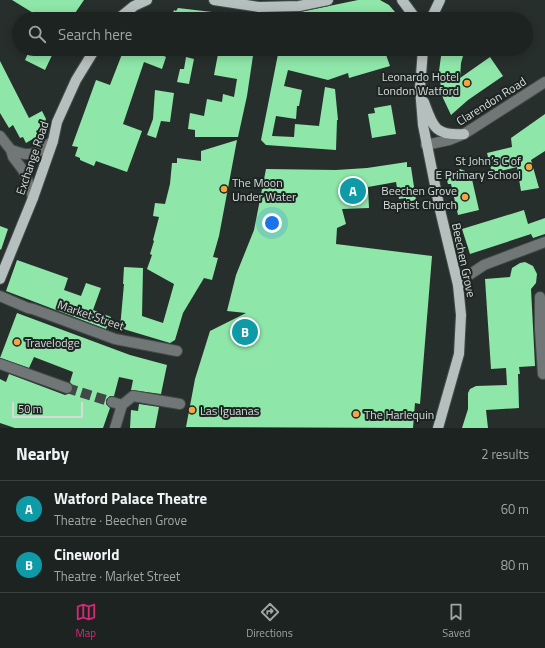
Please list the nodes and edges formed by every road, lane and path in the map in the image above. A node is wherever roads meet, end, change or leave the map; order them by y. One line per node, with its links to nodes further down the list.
1 (147, 0): 6 (main road)
2 (214, 0): 3 (main road)
3 (328, 0)
4 (402, 0): 8 (main road)
5 (440, 0): 9 (main road)
6 (134, 3): 7 (main road)
7 (125, 12)
8 (411, 12)
9 (434, 12)
10 (91, 56): 16 (main road, Exchange Road)
11 (422, 56): 13 (main road, Beechen Grove)
12 (545, 82): 14 (street, Clarendon Road)
13 (420, 88): 14 (main road); 17 (main road, Beechen Grove)
14 (464, 134): 17 (street, Clarendon Road)
15 (0, 136): 18 (street)
16 (53, 141): 18 (street); 19 (main road, Exchange Road)
17 (426, 145): 22 (main road, Beechen Grove)
18 (10, 150): 19 (street)
19 (33, 198): 21 (main road, Exchange Road)
20 (545, 242): 22 (street)
21 (0, 279)
22 (458, 285): 34 (main road, Beechen Grove)
23 (0, 296): 26 (street, Market Street)
24 (540, 297): 25 (street)
25 (542, 329): 28 (street)
26 (177, 351)
27 (0, 364): 29 (street)
28 (543, 374)
29 (67, 388)
30 (112, 402): 32 (street)
31 (180, 404): 32 (street)
32 (122, 405): 33 (street)
33 (115, 428)
34 (438, 428)

